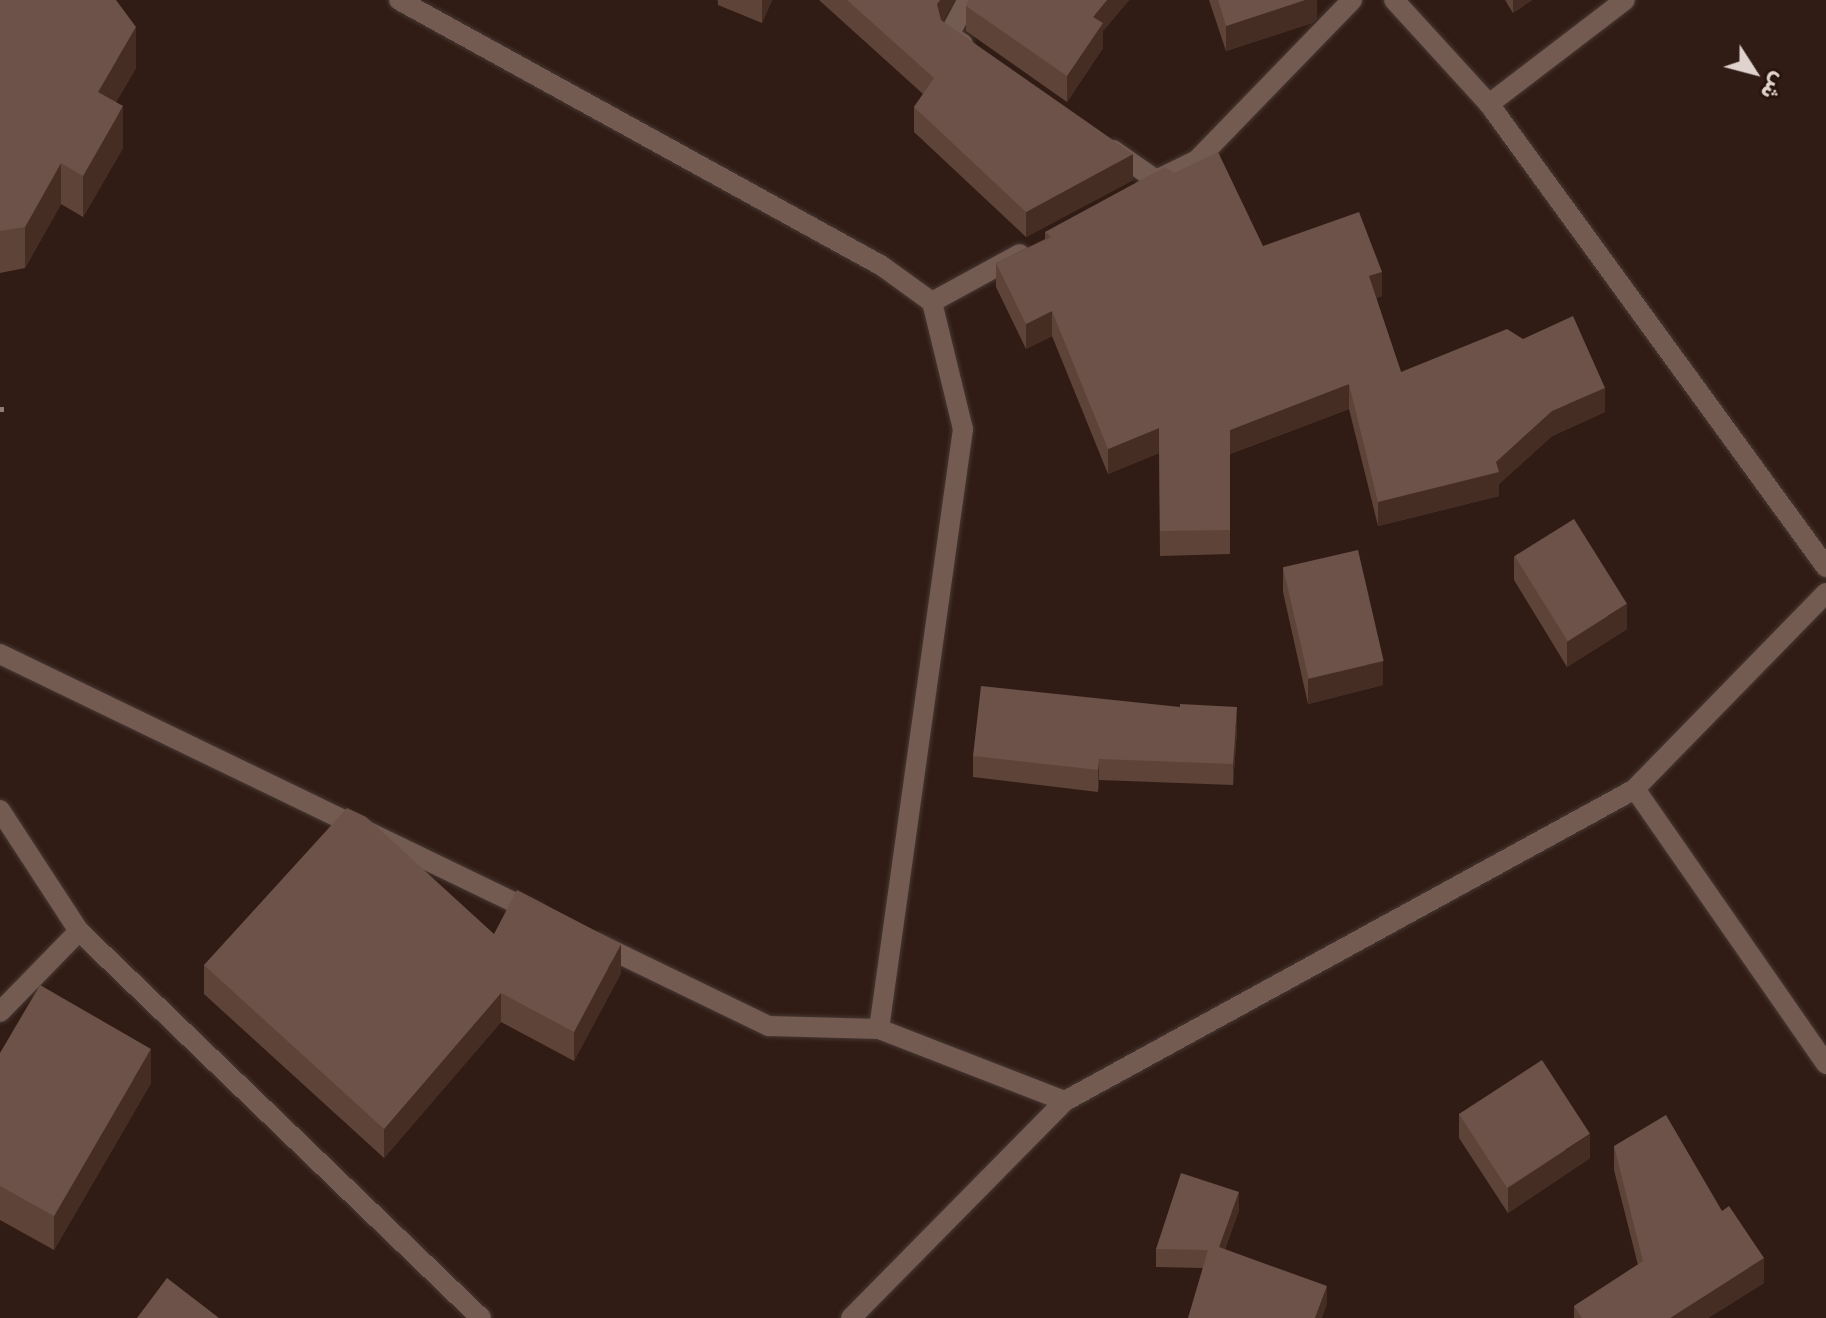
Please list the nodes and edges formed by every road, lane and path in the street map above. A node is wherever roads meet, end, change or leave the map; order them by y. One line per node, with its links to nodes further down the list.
1 (399, 0): 12 (street)
2 (968, 0): 6 (street)
3 (1352, 0): 9 (street)
4 (1394, 0): 7 (street)
5 (1625, 0): 7 (street)
6 (974, 53)
7 (1489, 104): 13 (street)
8 (1091, 135): 9 (street)
9 (1156, 180): 10 (street)
10 (1128, 195)
11 (1044, 241): 12 (street)
12 (932, 302): 22 (street)
13 (1826, 567)
14 (1826, 593): 16 (street)
15 (0, 654): 18 (street)
16 (1635, 789): 23 (street); 24 (street)
17 (0, 810): 19 (street)
18 (555, 923)
19 (79, 931): 21 (street); 25 (street)
20 (584, 936): 22 (street)
21 (0, 1012)
22 (879, 1029): 24 (street)
23 (1826, 1064)
24 (1065, 1101): 26 (street)
25 (481, 1318)
26 (851, 1318)

